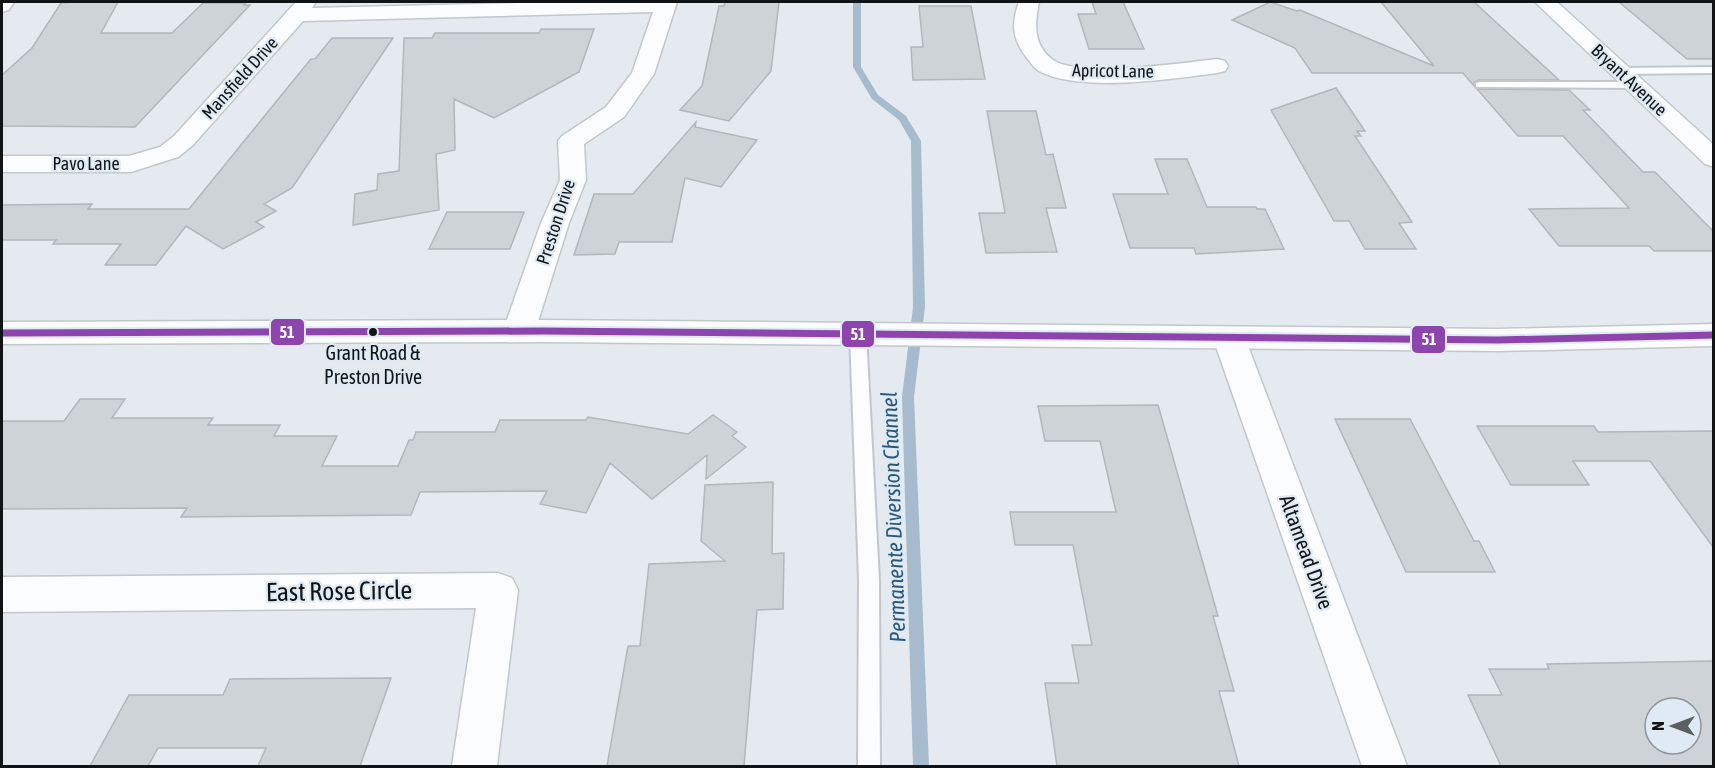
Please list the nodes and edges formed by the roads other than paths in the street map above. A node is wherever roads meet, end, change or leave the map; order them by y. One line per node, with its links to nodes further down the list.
1 (4, 2): 5 (street)
2 (1029, 2): 7 (street, Apricot Lane)
3 (1545, 2): 9 (street, Bryant Avenue)
4 (666, 3): 6 (street); 14 (street, Preston Drive)
5 (2, 6)
6 (302, 8): 11 (street, Mansfield Drive)
7 (1217, 66)
8 (1713, 70): 9 (lane)
9 (1626, 78): 10 (lane); 12 (street, Bryant Avenue)
10 (1480, 85)
11 (169, 152): 13 (street, Pavo Lane)
12 (1713, 159)
13 (2, 164)
14 (519, 331): 15 (street); 16 (street)
15 (2, 333)
16 (858, 333): 18 (street); 21 (lane)
17 (1713, 335): 18 (street)
18 (1229, 338): 22 (street, Altamead Drive)
19 (2, 595): 20 (street, East Rose Circle)
20 (475, 766)
21 (869, 766)
22 (1385, 766)

